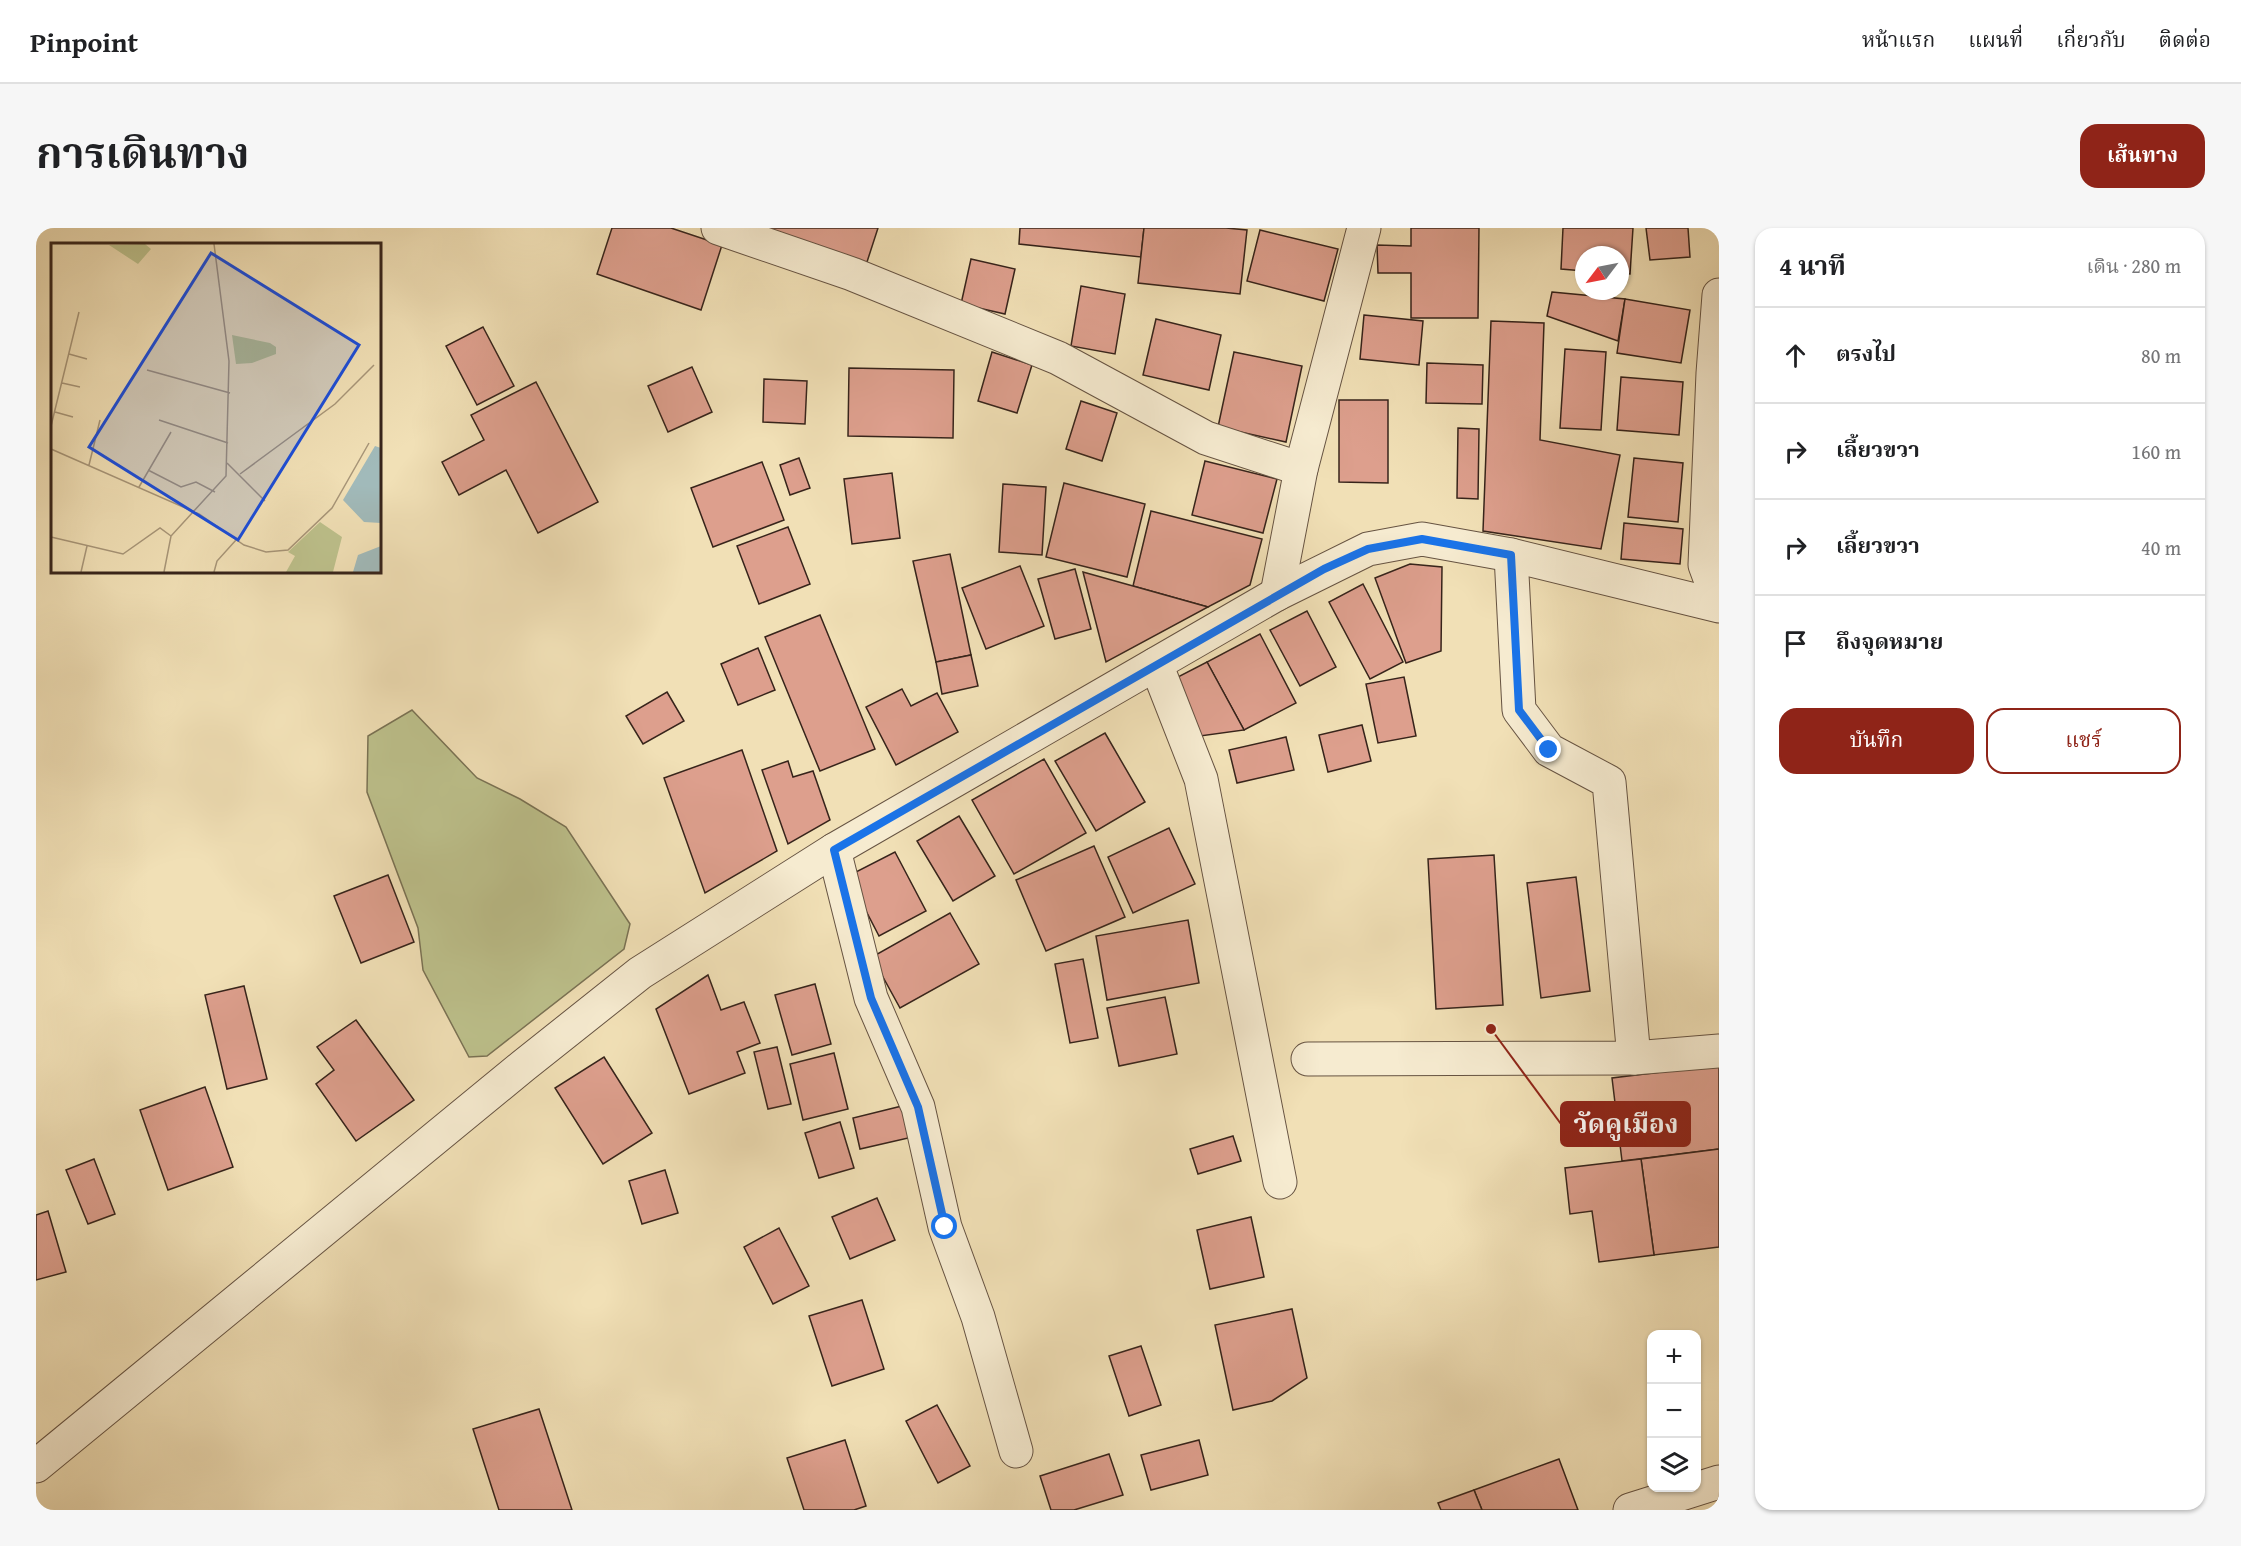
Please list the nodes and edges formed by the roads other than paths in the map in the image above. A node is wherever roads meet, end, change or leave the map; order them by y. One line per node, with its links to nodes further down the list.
1 (718, 228): 4 (street)
2 (1364, 228): 4 (street)
3 (1719, 295): 7 (street)
4 (1301, 469): 6 (street)
5 (1511, 555): 6 (street); 7 (street); 11 (street)
6 (1277, 594): 8 (street)
7 (1719, 604)
8 (1156, 664): 9 (street); 13 (street)
9 (834, 850): 14 (street); 15 (street)
10 (1719, 1051): 11 (street)
11 (1634, 1058): 12 (street)
12 (1308, 1059)
13 (1280, 1182)
14 (1016, 1451)
15 (36, 1466)
16 (1719, 1482): 17 (street)
17 (1630, 1510)

